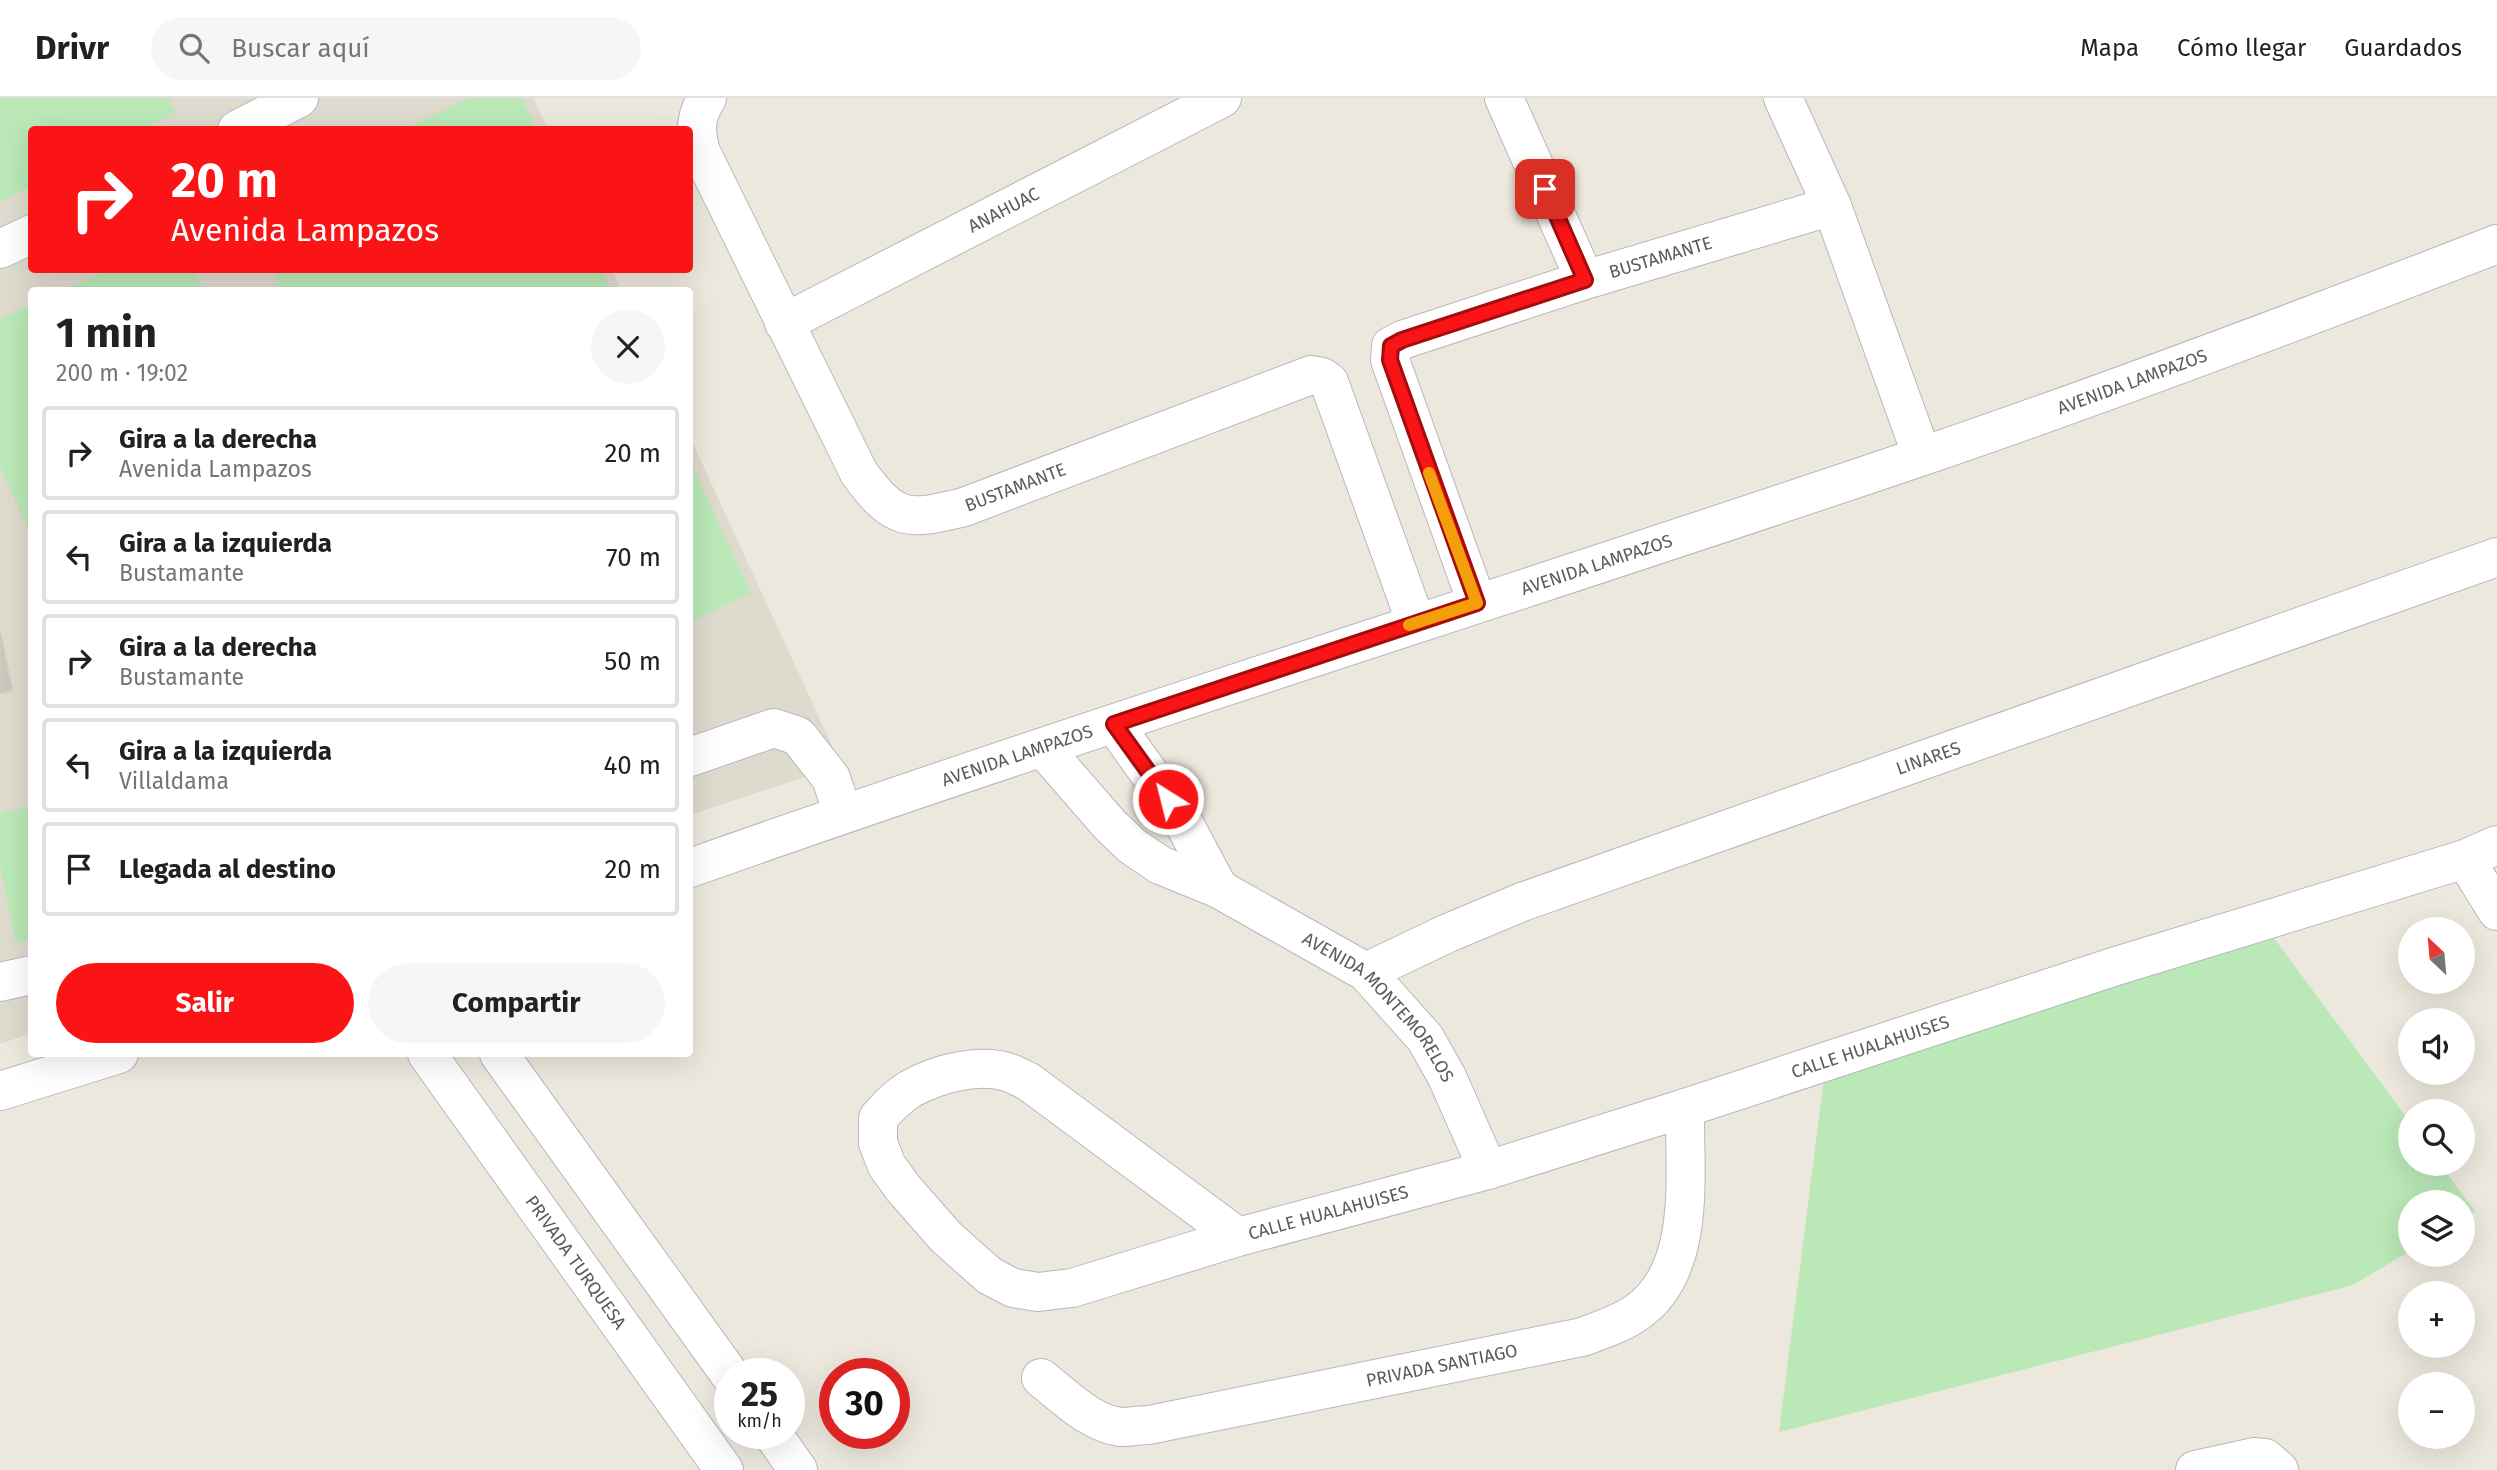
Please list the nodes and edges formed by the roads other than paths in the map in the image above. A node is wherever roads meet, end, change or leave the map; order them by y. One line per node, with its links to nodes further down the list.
1 (299, 98): 6 (street)
2 (707, 98): 12 (street, BUSTAMANTE)
3 (1222, 98): 12 (street, ANAHUAC)
4 (1504, 98): 11 (street)
5 (1783, 98): 7 (street)
6 (245, 126)
7 (1832, 206): 11 (street, BUSTAMANTE); 13 (street)
8 (28, 235): 10 (street)
9 (2492, 248): 13 (street, AVENIDA LAMPAZOS)
10 (0, 249)
11 (1585, 280): 15 (street, BUSTAMANTE)
12 (785, 323): 16 (street, BUSTAMANTE)
13 (1923, 456): 15 (street, AVENIDA LAMPAZOS)
14 (2497, 558): 25 (street, LINARES)
15 (1477, 603): 16 (street, AVENIDA LAMPAZOS)
16 (1416, 623): 17 (street, AVENIDA LAMPAZOS)
17 (1114, 724): 18 (street, AVENIDA LAMPAZOS); 23 (street)
18 (1042, 748): 20 (street, AVENIDA LAMPAZOS); 23 (street, AVENIDA MONTEMORELOS)
19 (693, 756): 20 (street)
20 (843, 814): 22 (street, AVENIDA LAMPAZOS)
21 (2481, 852): 24 (street); 32 (street, CALLE HUALAHUISES)
22 (693, 867)
23 (1219, 889): 25 (street, AVENIDA MONTEMORELOS)
24 (2497, 911)
25 (1366, 972): 33 (street, AVENIDA MONTEMORELOS)
26 (28, 976): 27 (street)
27 (0, 982)
28 (109, 1057): 31 (street)
29 (429, 1057): 36 (street, PRIVADA TURQUESA)
30 (501, 1057): 35 (street)
31 (0, 1091)
32 (1685, 1108): 33 (street, CALLE HUALAHUISES); 38 (street, PRIVADA SANTIAGO)
33 (1488, 1170): 34 (street, CALLE HUALAHUISES)
34 (1238, 1237): 34 (street, CALLE HUALAHUISES)
35 (637, 1246): 36 (street); 37 (street)
36 (587, 1278): 40 (street, PRIVADA TURQUESA)
37 (718, 1358)
38 (1041, 1378)
39 (783, 1449): 41 (street)
40 (724, 1470)
41 (798, 1470)
42 (2195, 1470): 43 (street)
43 (2279, 1470)

